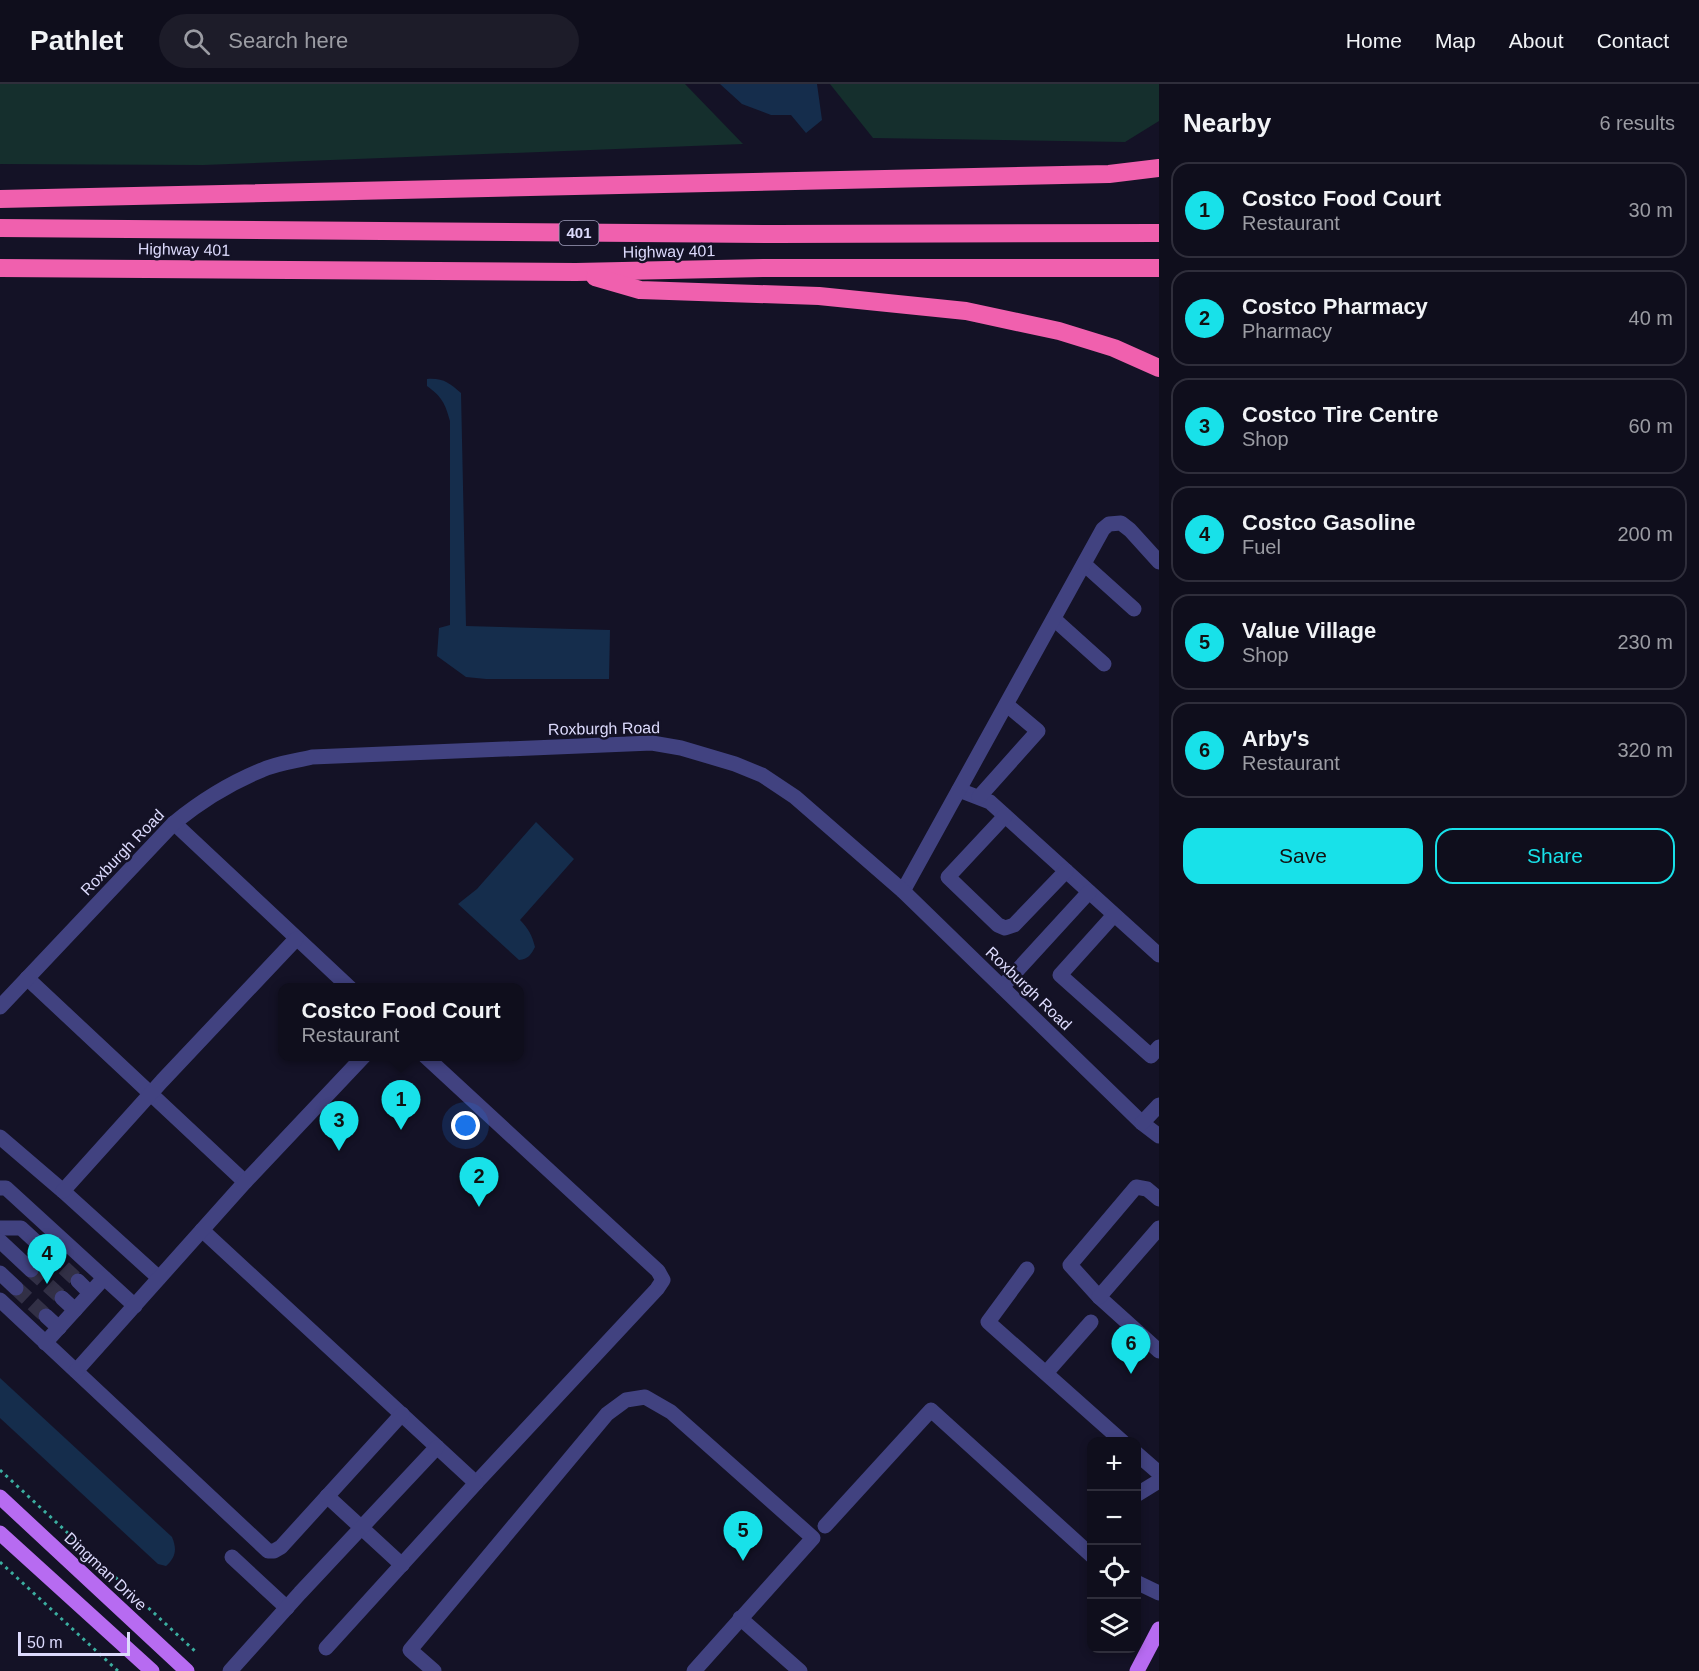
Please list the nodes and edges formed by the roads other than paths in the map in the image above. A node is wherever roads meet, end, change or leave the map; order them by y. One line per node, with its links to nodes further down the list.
1 (1159, 168): 2 (highway)
2 (1109, 174): 3 (highway); 4 (highway)
3 (1159, 175)
4 (0, 199)
5 (0, 228): 6 (highway, Highway 401 / 401)
6 (1159, 233)
7 (0, 268): 9 (highway, Highway 401)
8 (1159, 268): 9 (highway, Highway 401)
9 (576, 272): 10 (highway)
10 (1159, 368)
11 (1159, 562): 12 (street)
12 (1084, 564): 13 (street); 14 (street)
13 (1134, 609)
14 (1054, 619): 15 (street); 16 (street)
15 (1104, 664)
16 (1007, 705): 17 (street); 18 (street)
17 (959, 789): 18 (street); 22 (street)
18 (979, 797): 19 (street)
19 (1005, 816): 21 (street); 21 (street)
20 (174, 823): 22 (street, Roxburgh Road); 25 (street); 27 (street, Roxburgh Road)
21 (1066, 871): 23 (street)
22 (903, 891): 29 (street, Roxburgh Road)
23 (1089, 892): 24 (street); 29 (street)
24 (1114, 915): 26 (street); 31 (street)
25 (296, 939): 28 (street); 34 (street)
26 (1159, 955)
27 (27, 978): 30 (street, Roxburgh Road); 34 (street)
28 (346, 983)
29 (1002, 987): 36 (street, Roxburgh Road)
30 (0, 1007)
31 (1159, 1047)
32 (359, 1061): 39 (street)
33 (430, 1061): 75 (street)
34 (150, 1094): 39 (street); 41 (street)
35 (1159, 1105): 36 (street)
36 (1142, 1123): 37 (street, Roxburgh Road)
37 (1159, 1136)
38 (0, 1137): 41 (street)
39 (245, 1182): 45 (street)
40 (0, 1188): 51 (street)
41 (63, 1191): 52 (street)
42 (1159, 1199): 56 (street)
43 (0, 1228): 47 (street)
44 (1159, 1228): 56 (street)
45 (202, 1230): 52 (street); 69 (street)
46 (0, 1241): 49 (street)
47 (47, 1252)
48 (1027, 1269): 68 (street)
49 (31, 1270)
50 (0, 1273): 54 (street)
51 (104, 1278): 55 (street); 59 (street)
52 (159, 1278): 59 (street)
53 (78, 1281): 55 (street)
54 (16, 1288)
55 (90, 1293): 60 (street)
56 (1099, 1297): 64 (street)
57 (62, 1298): 60 (street)
58 (0, 1300): 65 (street)
59 (135, 1306): 67 (street)
60 (75, 1310): 63 (street)
61 (46, 1316): 63 (street)
62 (1091, 1322): 68 (street)
63 (59, 1328): 65 (street)
64 (1151, 1338): 66 (street)
65 (45, 1343): 67 (street)
66 (1159, 1351)
67 (76, 1371): 77 (street)
68 (1046, 1373): 70 (street)
69 (402, 1414): 71 (street); 77 (street)
70 (1117, 1437)
71 (437, 1447): 75 (street); 80 (street)
72 (1141, 1457): 73 (street)
73 (1159, 1473)
74 (1159, 1481): 76 (street)
75 (476, 1483): 84 (street)
76 (1141, 1492)
77 (327, 1496): 80 (street)
78 (0, 1497): 92 (main road, Dingman Drive)
79 (825, 1526): 82 (street)
80 (361, 1528): 84 (street); 87 (street)
81 (0, 1533): 91 (main road)
82 (1087, 1551)
83 (232, 1557): 87 (street)
84 (402, 1565): 90 (street)
85 (1141, 1584): 86 (street)
86 (1159, 1593)
87 (287, 1608): 93 (street)
88 (741, 1618): 94 (street); 95 (street); 96 (street)
89 (1159, 1629): 97 (main road)
90 (326, 1648)
91 (152, 1671)
92 (188, 1671)
93 (230, 1671)
94 (434, 1671)
95 (694, 1671)
96 (800, 1671)
97 (1137, 1671)

